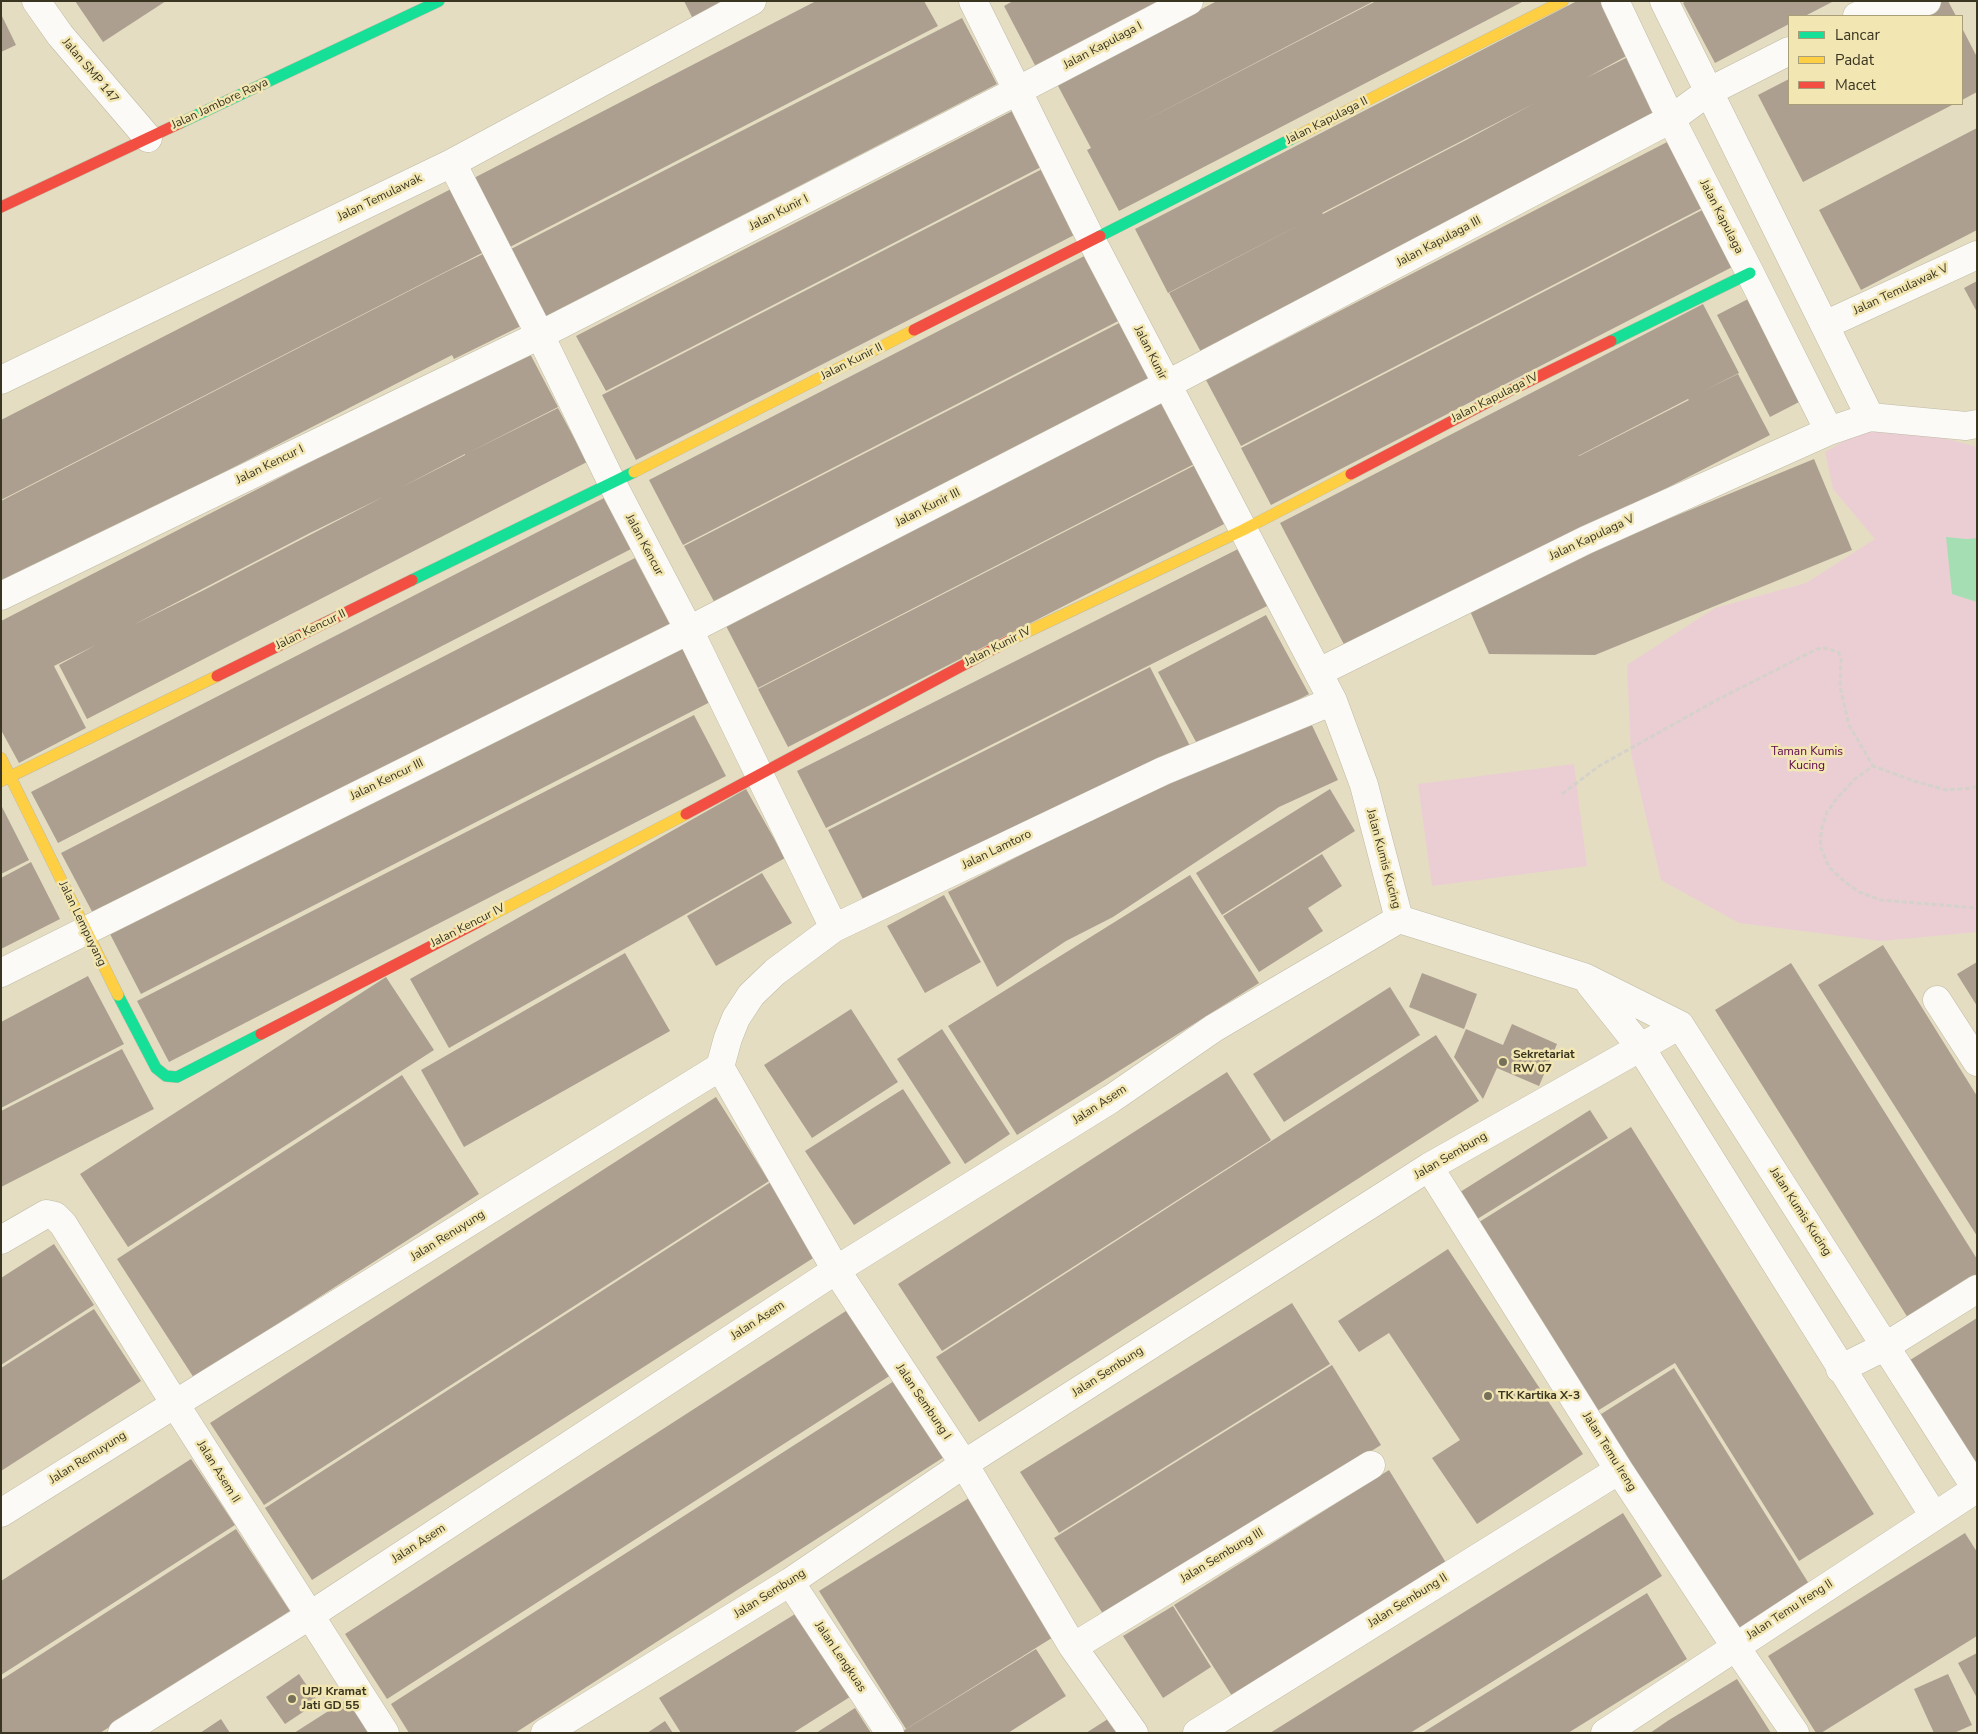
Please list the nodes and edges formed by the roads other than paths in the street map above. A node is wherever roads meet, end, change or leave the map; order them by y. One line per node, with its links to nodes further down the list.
1 (36, 1): 15 (street, Jalan SMP 147)
2 (439, 1): 15 (street, Jalan Jambore Raya)
3 (752, 1): 16 (street, Jalan Temulawak)
4 (973, 1): 12 (street, Jalan Kunir)
5 (1189, 1): 12 (street, Jalan Kapulaga I)
6 (1563, 1): 18 (street, Jalan Kapulaga II)
7 (1616, 1): 14 (street, Jalan Kapulaga)
8 (1664, 1): 13 (street)
9 (1927, 1): 10 (street)
10 (1860, 15)
11 (1788, 52): 13 (street, Jalan Kapulaga III)
12 (1018, 91): 18 (street, Jalan Kunir); 22 (street, Jalan Kunir I)
13 (1708, 92): 14 (street, Jalan Kapulaga III); 21 (street)
14 (1671, 119): 20 (street, Jalan Kapulaga); 24 (street, Jalan Kapulaga III)
15 (148, 138): 17 (street, Jalan Jambore Raya)
16 (452, 163): 22 (street, Jalan Kencur); 23 (street, Jalan Temulawak)
17 (1, 207)
18 (1092, 241): 24 (street, Jalan Kunir); 28 (street, Jalan Kunir II)
19 (1977, 255): 21 (street, Jalan Temulawak V)
20 (1750, 273): 27 (street, Jalan Kapulaga); 29 (street, Jalan Kapulaga IV)
21 (1825, 325): 25 (street)
22 (540, 335): 28 (street, Jalan Kencur); 30 (street, Jalan Kencur I)
23 (1, 380)
24 (1166, 385): 29 (street, Jalan Kunir); 31 (street, Jalan Kunir III)
25 (1870, 417): 26 (street); 27 (street, Jalan Kapulaga V)
26 (1977, 424)
27 (1829, 431): 32 (street, Jalan Kapulaga V)
28 (612, 483): 31 (street, Jalan Kencur); 36 (street, Jalan Kencur II)
29 (1243, 530): 32 (street, Jalan Kunir); 35 (street, Jalan Kunir IV)
30 (1, 596)
31 (689, 630): 35 (street, Jalan Kencur); 39 (street, Jalan Kencur III)
32 (1318, 672): 33 (street, Jalan Kunir)
33 (1333, 701): 37 (street, Jalan Kumis Kucing); 38 (street, Jalan Lamtoro)
34 (1, 758): 36 (street, Jalan Lempuyang)
35 (760, 776): 38 (street, Jalan Kencur); 47 (street, Jalan Kencur IV)
36 (6, 779): 39 (street, Jalan Lempuyang)
37 (1399, 919): 41 (street, Jalan Kumis Kucing); 50 (street, Jalan Asem)
38 (834, 928): 46 (street, Jalan Lamtoro)
39 (85, 931): 40 (street, Jalan Kencur III); 47 (street, Jalan Lempuyang)
40 (1, 973)
41 (1584, 977): 43 (street, Jalan Kumis Kucing); 44 (street)
42 (1937, 1000): 45 (street)
43 (1680, 1025): 44 (street, Jalan Sembung); 52 (street, Jalan Kumis Kucing)
44 (1641, 1048): 48 (street, Jalan Sembung); 53 (street)
45 (1977, 1062)
46 (720, 1067): 50 (street, Jalan Sembung I); 54 (street, Jalan Renuyung)
47 (177, 1077)
48 (1429, 1167): 55 (street, Jalan Sembung); 57 (street, Jalan Temu Ireng)
49 (1, 1240): 54 (street, Jalan Asem II)
50 (836, 1270): 55 (street, Jalan Sembung I); 62 (street, Jalan Asem)
51 (1977, 1289): 52 (street)
52 (1886, 1346): 53 (street); 58 (street, Jalan Kumis Kucing)
53 (1840, 1368): 60 (street)
54 (175, 1404): 59 (street, Jalan Remuyung); 62 (street, Jalan Asem II)
55 (964, 1464): 61 (street, Jalan Sembung); 64 (street, Jalan Sembung I)
56 (1371, 1465): 64 (street, Jalan Sembung III)
57 (1619, 1470): 63 (street, Jalan Temu Ireng); 70 (street, Jalan Sembung II)
58 (1976, 1490): 60 (street, Jalan Temu Ireng II)
59 (1, 1513)
60 (1934, 1516): 63 (street, Jalan Temu Ireng II)
61 (790, 1582): 67 (street, Jalan Sembung); 68 (street, Jalan Lengkuas)
62 (310, 1616): 65 (street, Jalan Asem); 66 (street, Jalan Asem II)
63 (1735, 1646): 71 (street, Jalan Temu Ireng II); 72 (street, Jalan Temu Ireng)
64 (1073, 1647): 69 (street, Jalan Sembung I)
65 (122, 1733)
66 (385, 1733)
67 (545, 1733)
68 (890, 1733)
69 (1134, 1733)
70 (1197, 1733)
71 (1604, 1733)
72 (1796, 1733)

